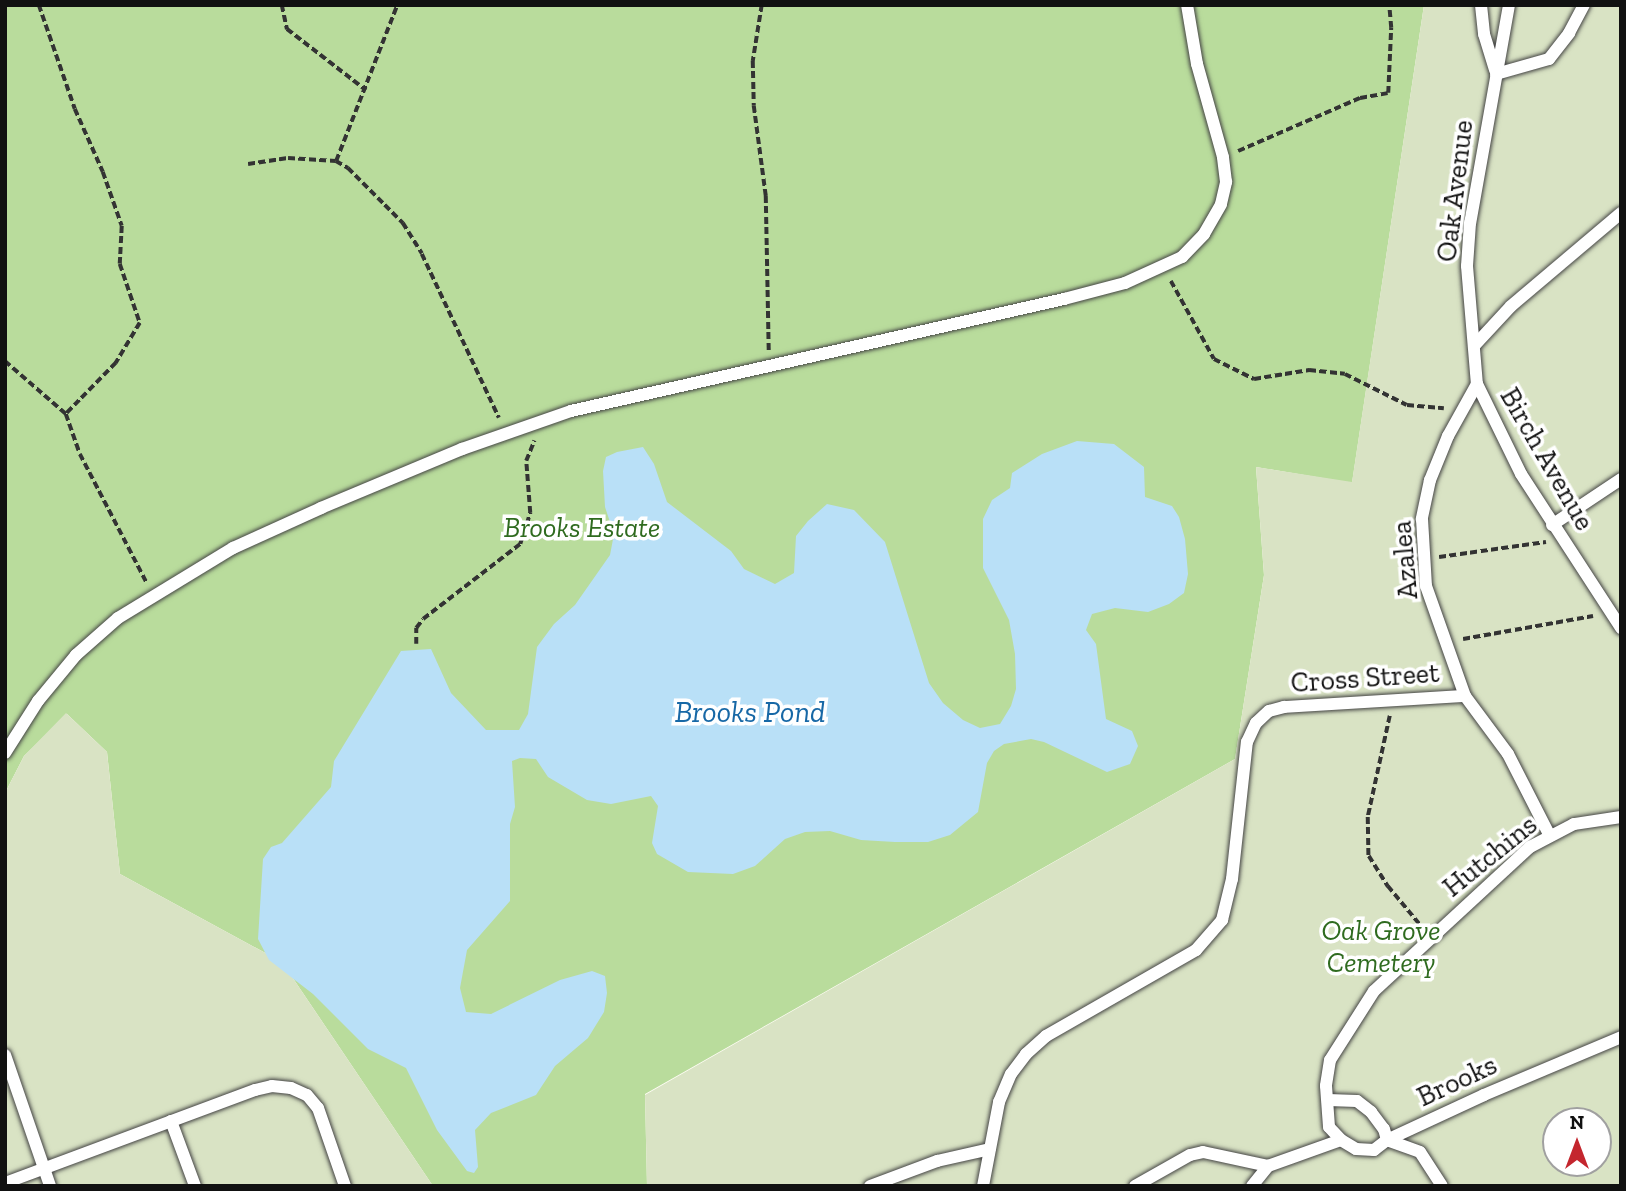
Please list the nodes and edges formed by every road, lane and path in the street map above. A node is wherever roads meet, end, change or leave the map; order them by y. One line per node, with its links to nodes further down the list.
1 (39, 5): 22 (path)
2 (282, 5): 11 (path)
3 (397, 5): 11 (path)
4 (762, 5): 19 (path)
5 (1187, 5): 12 (lane)
6 (1389, 5): 12 (path)
7 (1481, 5): 10 (lane)
8 (1509, 5): 10 (lane, Oak Avenue)
9 (1584, 5): 10 (lane)
10 (1496, 74): 17 (lane, Oak Avenue)
11 (366, 90): 13 (path)
12 (1223, 158): 16 (lane)
13 (337, 161): 14 (path); 24 (path)
14 (248, 164)
15 (1621, 213): 17 (lane)
16 (1164, 267): 19 (lane); 21 (path)
17 (1474, 346): 20 (lane, Oak Avenue)
18 (5, 362): 22 (path)
19 (769, 369): 23 (lane)
20 (1477, 384): 21 (lane, Azalea); 26 (lane, Birch Avenue)
21 (1462, 410): 28 (lane, Azalea)
22 (66, 414): 29 (path)
23 (542, 420): 24 (lane); 33 (path)
24 (506, 432): 29 (lane)
25 (1621, 479): 26 (lane)
26 (1552, 525): 27 (lane, Birch Avenue)
27 (1562, 538): 28 (path); 30 (lane, Birch Avenue)
28 (1423, 558): 32 (lane, Azalea)
29 (153, 594): 36 (lane)
30 (1611, 612): 31 (lane, Birch Avenue); 32 (path)
31 (1621, 628)
32 (1444, 643): 34 (lane, Azalea)
33 (415, 644)
34 (1465, 696): 35 (lane, Cross Street); 38 (lane, Azalea)
35 (1393, 701): 39 (path); 46 (lane, Cross Street)
36 (5, 752)
37 (1621, 817): 38 (lane, Hutchins)
38 (1550, 836): 39 (lane, Hutchins)
39 (1431, 937): 42 (lane, Hutchins)
40 (1621, 1037): 45 (lane, Brooks)
41 (5, 1055): 48 (lane)
42 (1328, 1100): 44 (lane, Hutchins); 45 (lane)
43 (171, 1121): 48 (lane); 51 (lane); 52 (lane)
44 (1341, 1140): 45 (lane, Brooks); 47 (lane)
45 (1387, 1140): 57 (lane)
46 (990, 1149): 53 (lane); 54 (lane)
47 (1268, 1166): 55 (lane); 56 (lane)
48 (44, 1169): 49 (lane); 50 (lane)
49 (5, 1183)
50 (50, 1186)
51 (195, 1186)
52 (345, 1186)
53 (870, 1186)
54 (983, 1186)
55 (1135, 1186)
56 (1252, 1186)
57 (1442, 1186)

